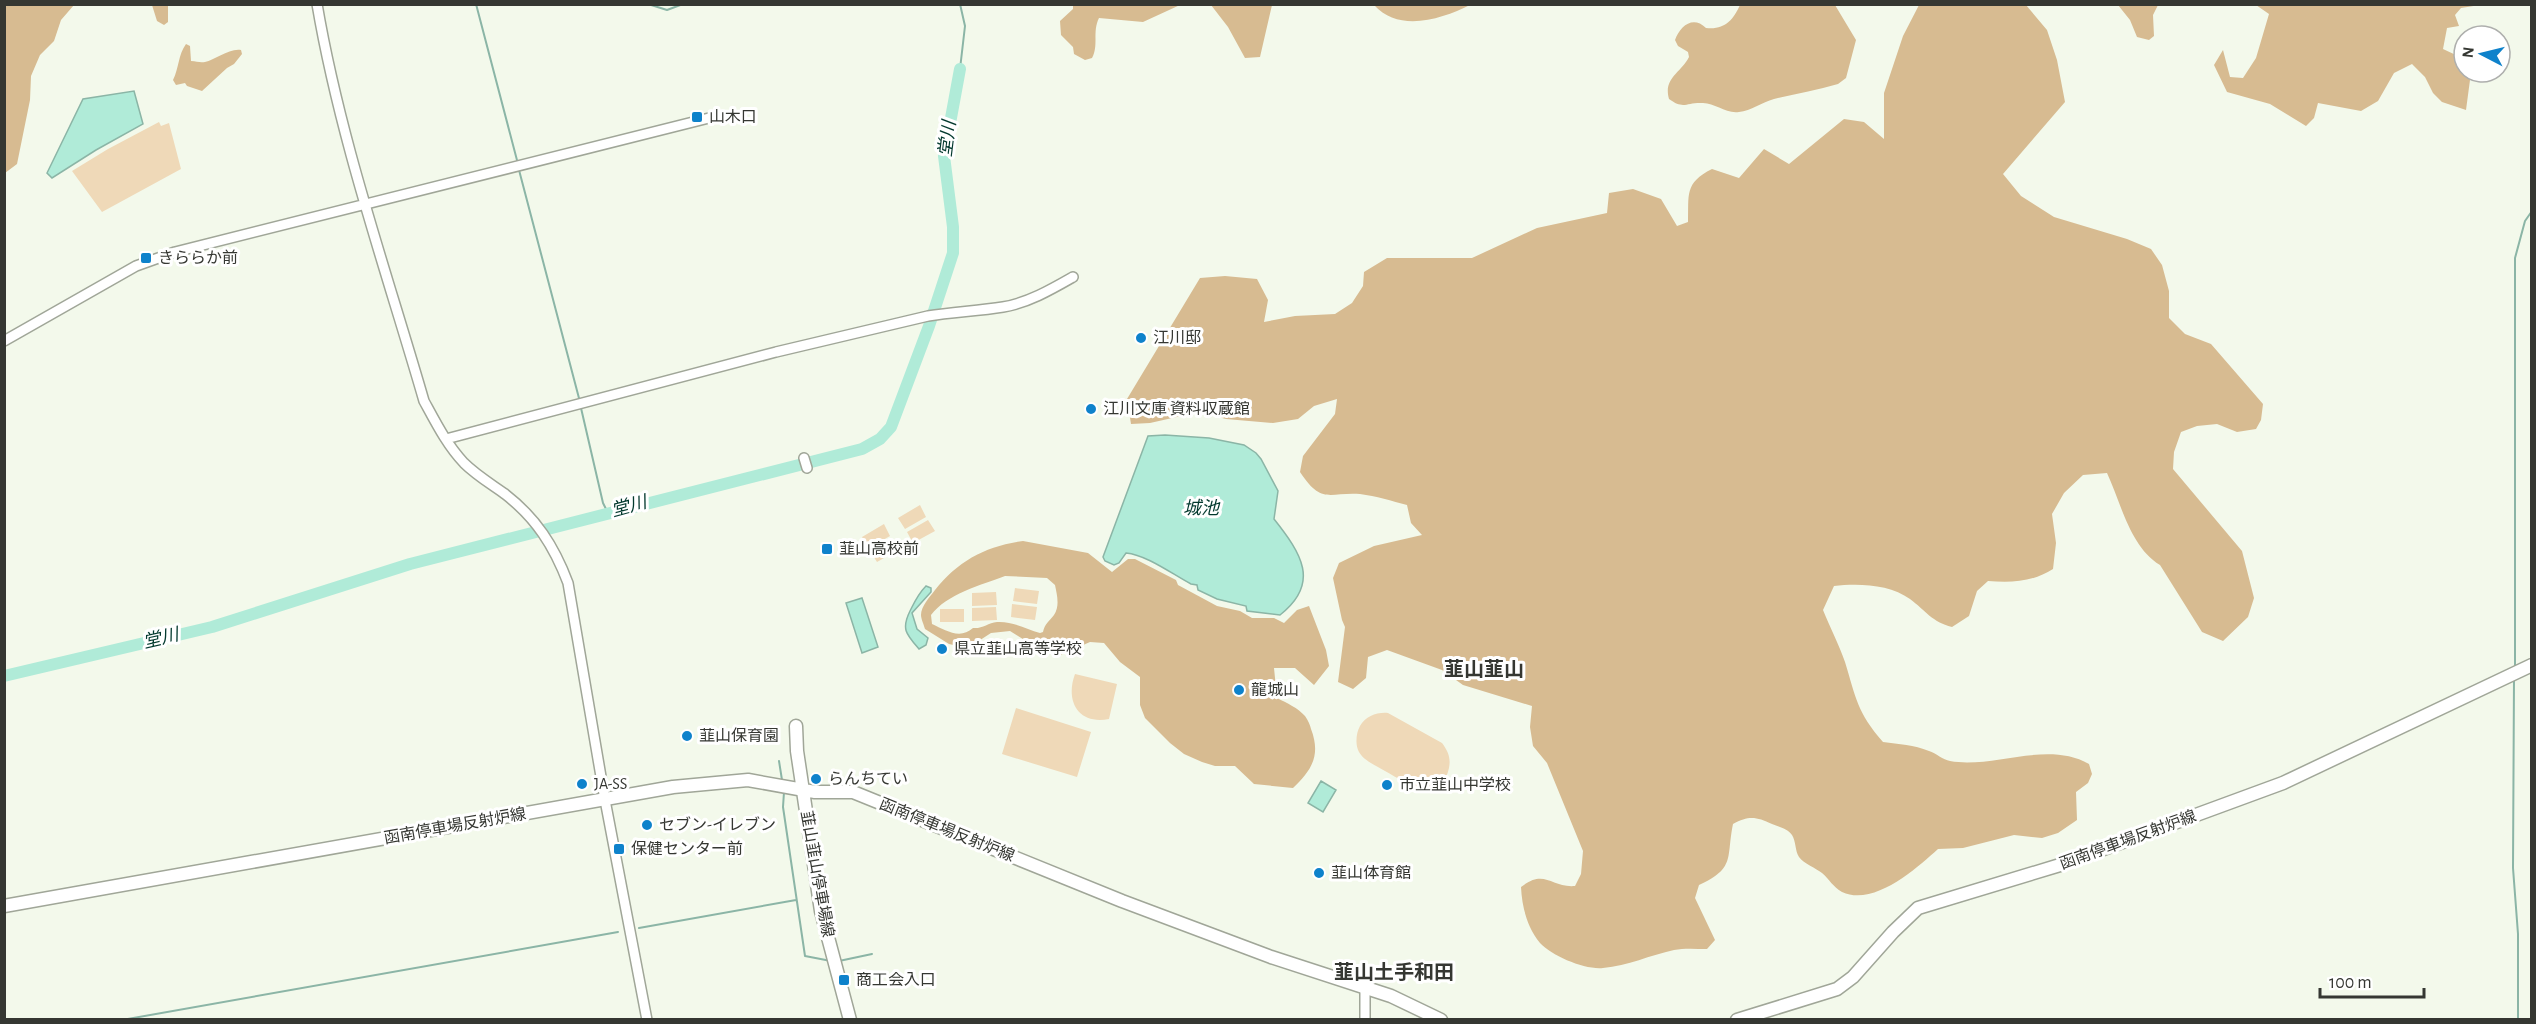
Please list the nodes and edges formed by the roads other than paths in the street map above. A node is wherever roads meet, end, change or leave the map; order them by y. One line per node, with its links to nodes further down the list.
1 (317, 4): 3 (street)
2 (717, 116): 3 (street)
3 (366, 204): 5 (street); 6 (street)
4 (1073, 278): 6 (street)
5 (4, 341)
6 (446, 439): 12 (street)
7 (804, 458): 8 (street)
8 (807, 468)
9 (2532, 665): 19 (main road, 函南停車場反射炉線)
10 (796, 726): 11 (main road, 韮山韮山停車場線)
11 (802, 789): 12 (main road, 函南停車場反射炉線); 14 (main road, 函南停車場反射炉線); 16 (main road, 韮山韮山停車場線)
12 (605, 800): 13 (main road, 函南停車場反射炉線); 15 (street)
13 (4, 906)
14 (1365, 988): 17 (street); 18 (main road, 函南停車場反射炉線)
15 (647, 1020)
16 (850, 1020)
17 (1365, 1020)
18 (1441, 1020)
19 (1737, 1020)

